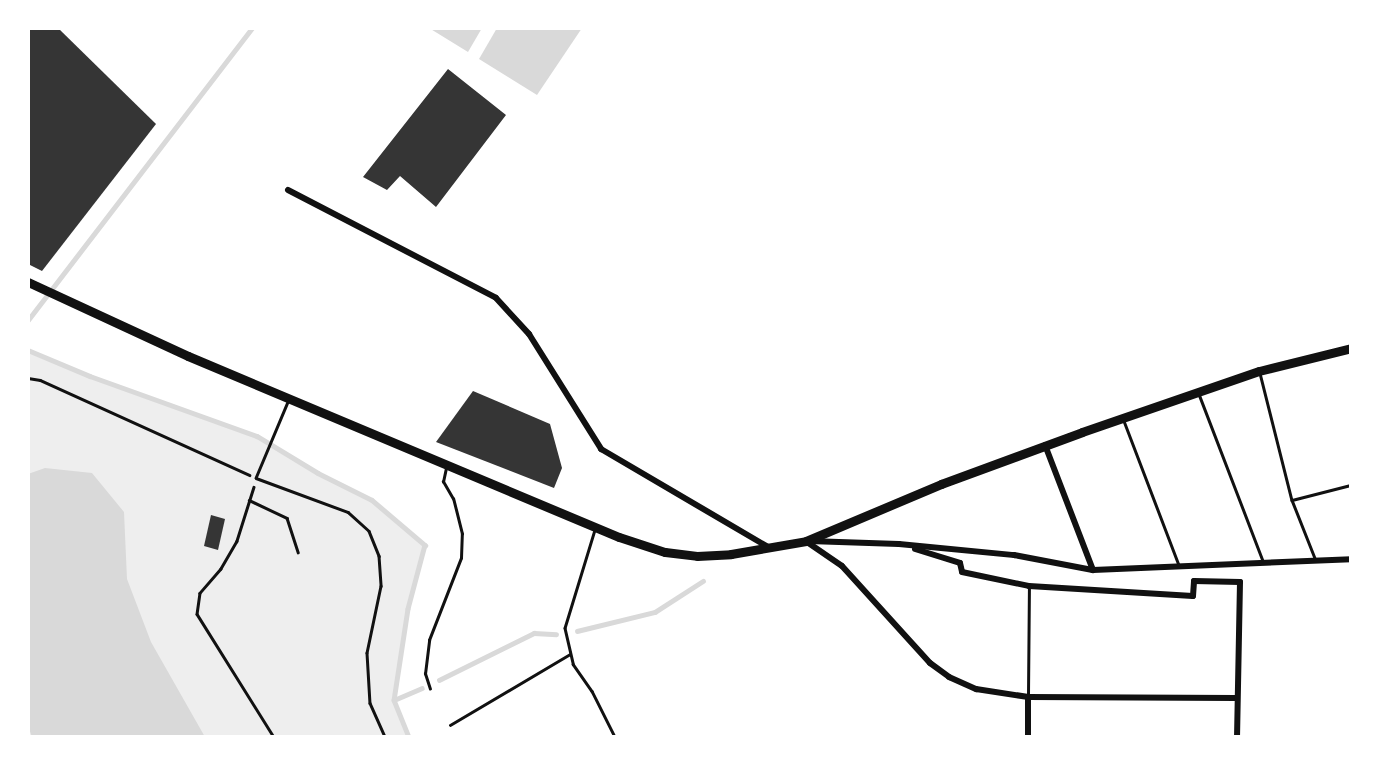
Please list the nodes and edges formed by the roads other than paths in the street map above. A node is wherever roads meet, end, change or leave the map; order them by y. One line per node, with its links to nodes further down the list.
1 (288, 190): 15 (street)
2 (29, 283): 6 (main road)
3 (1351, 348): 4 (main road)
4 (1259, 371): 5 (main road); 11 (lane)
5 (1198, 391): 7 (main road); 18 (lane)
6 (289, 399): 9 (main road); 27 (lane)
7 (1123, 418): 8 (main road); 19 (lane)
8 (1045, 445): 13 (main road); 20 (street)
9 (446, 464): 12 (main road); 23 (lane)
10 (1351, 485): 11 (lane)
11 (1292, 500): 17 (lane)
12 (596, 527): 15 (main road); 22 (lane)
13 (806, 541): 14 (street); 15 (main road); 24 (street)
14 (899, 544): 20 (street); 21 (street)
15 (768, 547)
16 (1351, 559): 17 (street)
17 (1316, 561): 18 (street)
18 (1264, 562): 19 (street)
19 (1180, 567): 20 (street)
20 (1093, 570)
21 (1029, 586): 24 (lane); 25 (street)
22 (570, 654): 26 (lane); 28 (lane)
23 (430, 689)
24 (1028, 697): 25 (street); 29 (street)
25 (1236, 698): 30 (street)
26 (450, 725)
27 (385, 737)
28 (615, 737)
29 (1028, 737)
30 (1237, 737)

